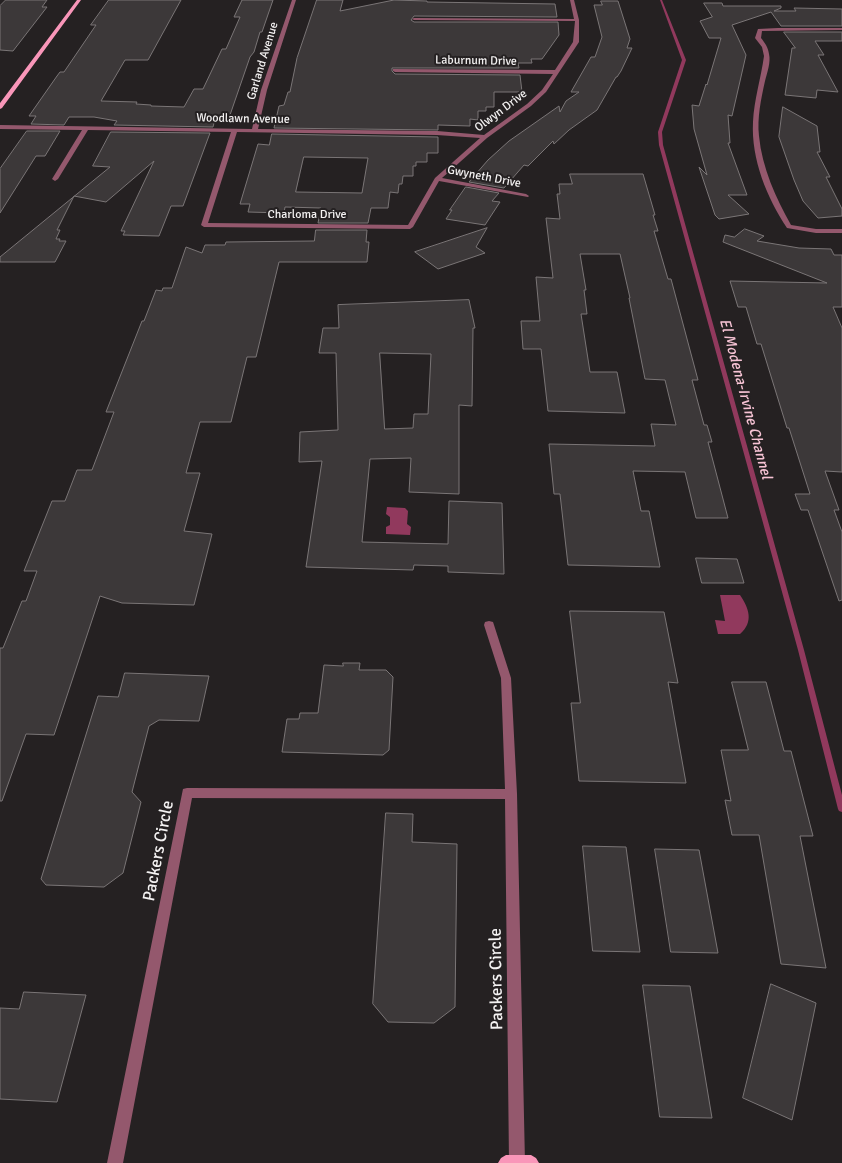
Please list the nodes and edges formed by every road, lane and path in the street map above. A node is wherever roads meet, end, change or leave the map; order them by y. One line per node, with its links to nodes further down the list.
1 (79, 0): 9 (main road)
2 (294, 0): 13 (street, Garland Avenue)
3 (572, 0): 5 (street, Olwyn Drive)
4 (414, 19): 5 (street)
5 (577, 20): 8 (street, Olwyn Drive)
6 (842, 29): 19 (street)
7 (395, 70): 8 (street, Laburnum Drive)
8 (557, 72): 14 (street, Olwyn Drive)
9 (0, 107)
10 (0, 127): 11 (street, Woodlawn Avenue)
11 (86, 128): 12 (street, Woodlawn Avenue); 15 (street)
12 (235, 130): 13 (street, Woodlawn Avenue); 18 (street, Charloma Drive)
13 (255, 130): 14 (street, Woodlawn Avenue)
14 (484, 137): 16 (street, Olwyn Drive)
15 (55, 179)
16 (437, 179): 17 (street, Gwyneth Drive); 18 (street, Olwyn Drive)
17 (526, 196)
18 (410, 227)
19 (842, 231)
20 (489, 625): 21 (street, Packers Circle)
21 (511, 794): 22 (street, Packers Circle); 24 (street, Packers Circle)
22 (115, 1163)
23 (506, 1163): 24 (main road)
24 (517, 1163): 25 (main road)
25 (531, 1163)

